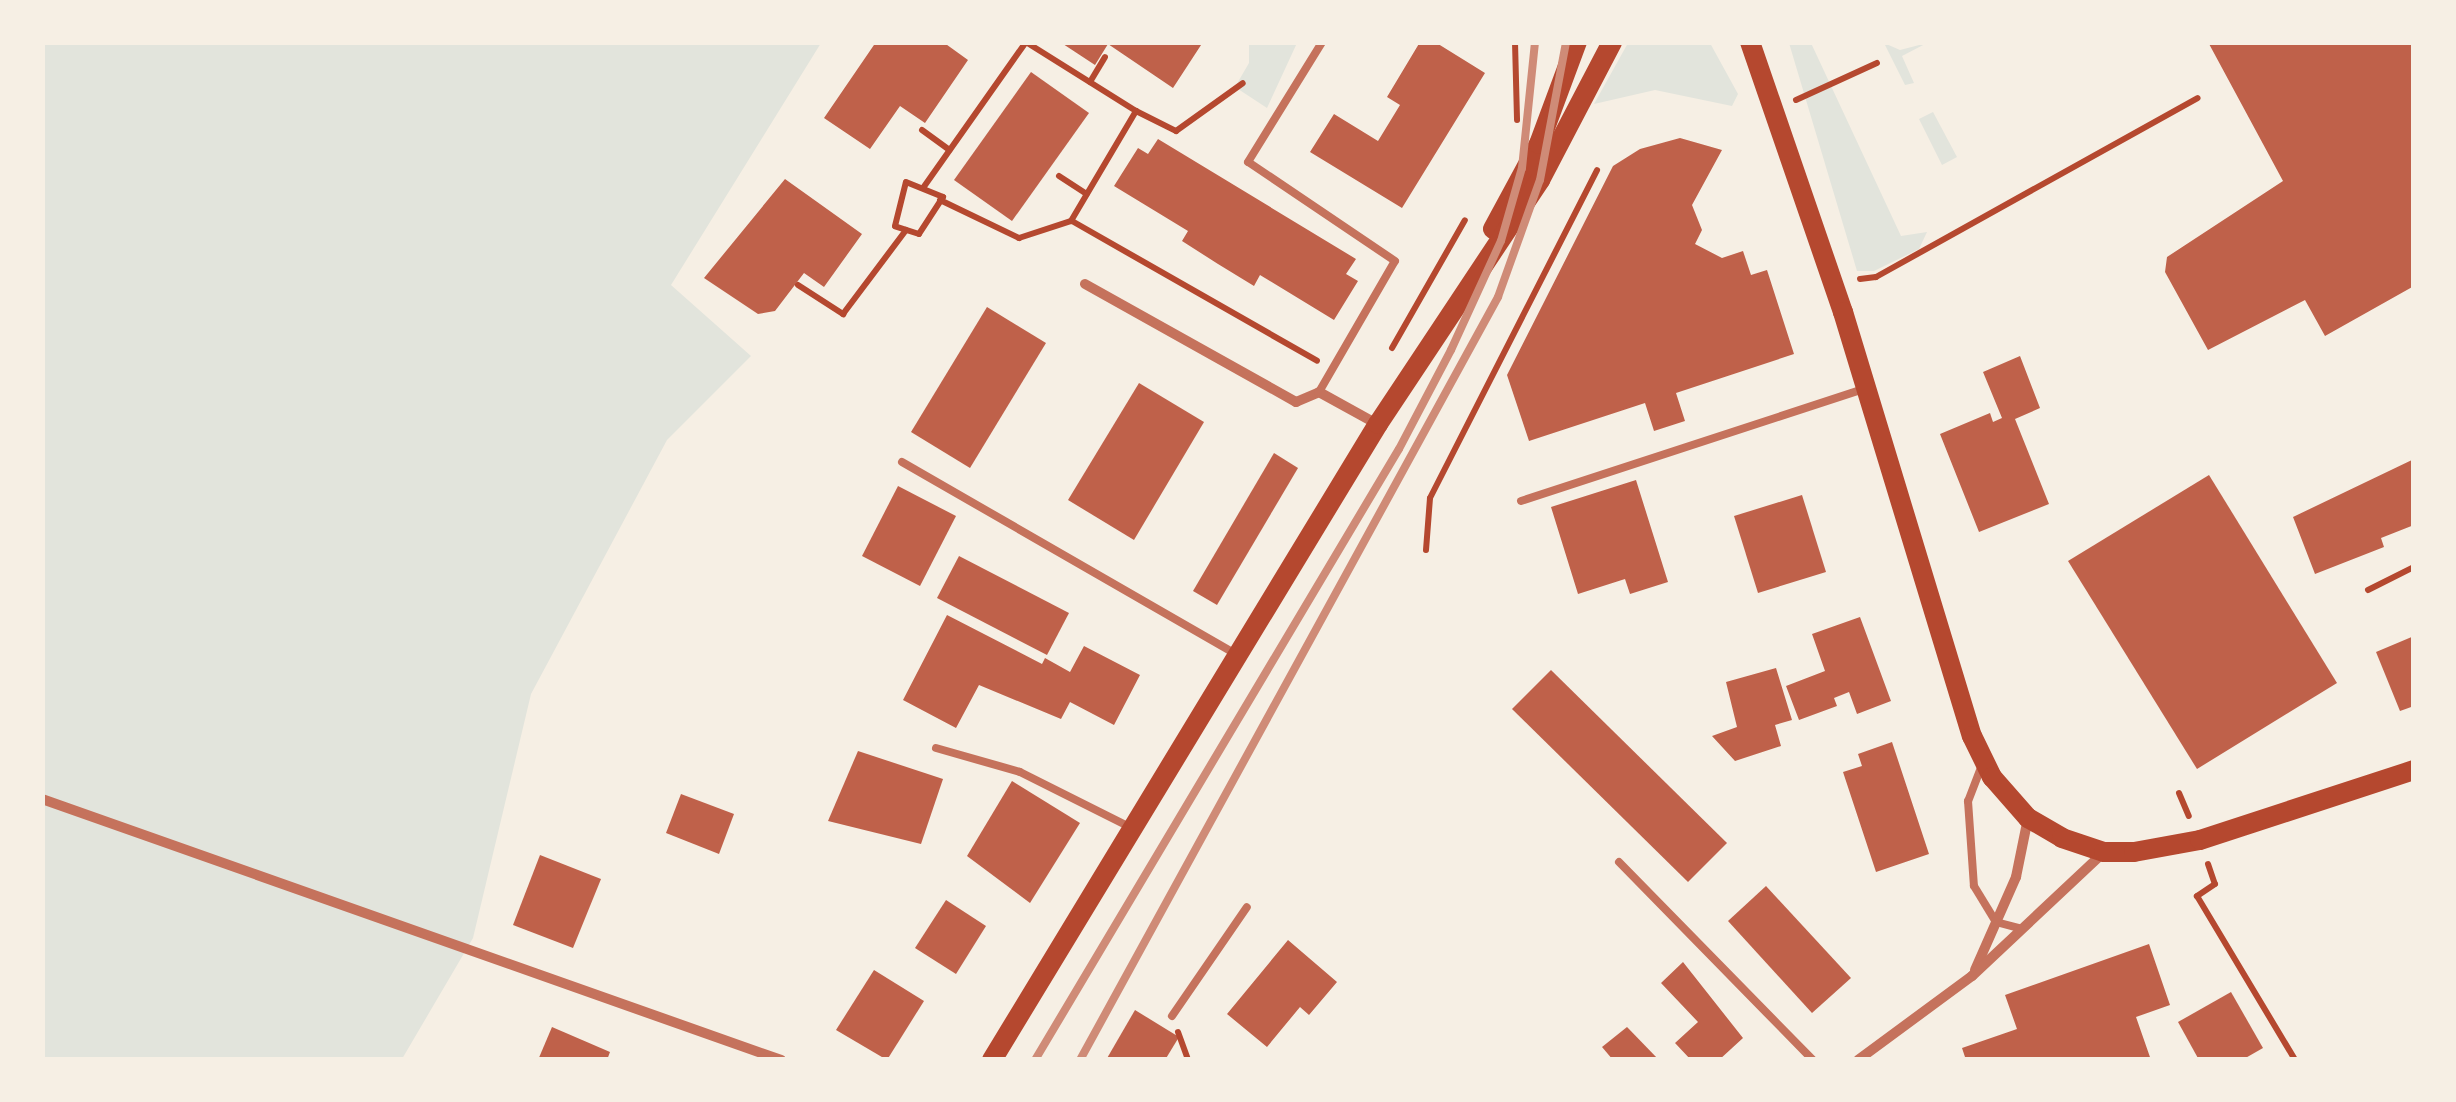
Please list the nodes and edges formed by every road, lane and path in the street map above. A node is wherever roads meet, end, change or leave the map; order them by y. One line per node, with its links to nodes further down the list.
1 (1026, 42): 11 (path); 18 (path)
2 (1322, 42): 34 (lane)
3 (1515, 42): 16 (path)
4 (1577, 42): 27 (main road)
5 (1612, 42): 27 (main road)
6 (1738, 42): 10 (main road)
7 (1752, 42): 10 (main road)
8 (1105, 57): 11 (path)
9 (1877, 63): 14 (path)
10 (1759, 65): 14 (main road)
11 (1090, 82): 15 (path)
12 (1243, 83): 15 (path)
13 (2197, 98): 28 (path)
14 (1771, 107): 33 (main road)
15 (1136, 111): 22 (path)
16 (1516, 125)
17 (922, 130): 18 (path)
18 (950, 150): 21 (path)
19 (1597, 170): 38 (path)
20 (1058, 176): 22 (path)
21 (923, 188): 23 (path); 26 (path)
22 (1087, 194): 25 (path)
23 (940, 200): 25 (path); 26 (path)
24 (1471, 209): 31 (path)
25 (1071, 221): 32 (path)
26 (906, 230): 29 (path)
27 (1480, 263): 35 (main road)
28 (1854, 279)
29 (798, 284)
30 (1085, 284): 34 (street)
31 (1412, 310)
32 (1329, 368)
33 (1867, 388): 37 (lane); 43 (main road)
34 (1319, 392): 35 (street)
35 (1378, 424): 41 (main road)
36 (902, 462): 41 (lane)
37 (1521, 501)
38 (1426, 550)
39 (2414, 566): 40 (path)
40 (2368, 590)
41 (1237, 655): 47 (main road)
42 (936, 748): 47 (lane)
43 (1984, 760): 46 (main road); 52 (lane)
44 (2411, 777): 48 (main road)
45 (42, 799): 56 (street)
46 (2028, 818): 49 (main road); 52 (street)
47 (1132, 828): 57 (main road)
48 (2200, 840): 49 (main road); 60 (path)
49 (2104, 852): 53 (street)
50 (1619, 862): 58 (lane)
51 (1248, 907): 55 (lane)
52 (1996, 922): 53 (lane); 54 (street)
53 (2022, 929): 54 (street)
54 (1972, 976): 59 (street)
55 (1172, 1016)
56 (782, 1060)
57 (992, 1060)
58 (1813, 1060)
59 (1858, 1060)
60 (2296, 1060)

